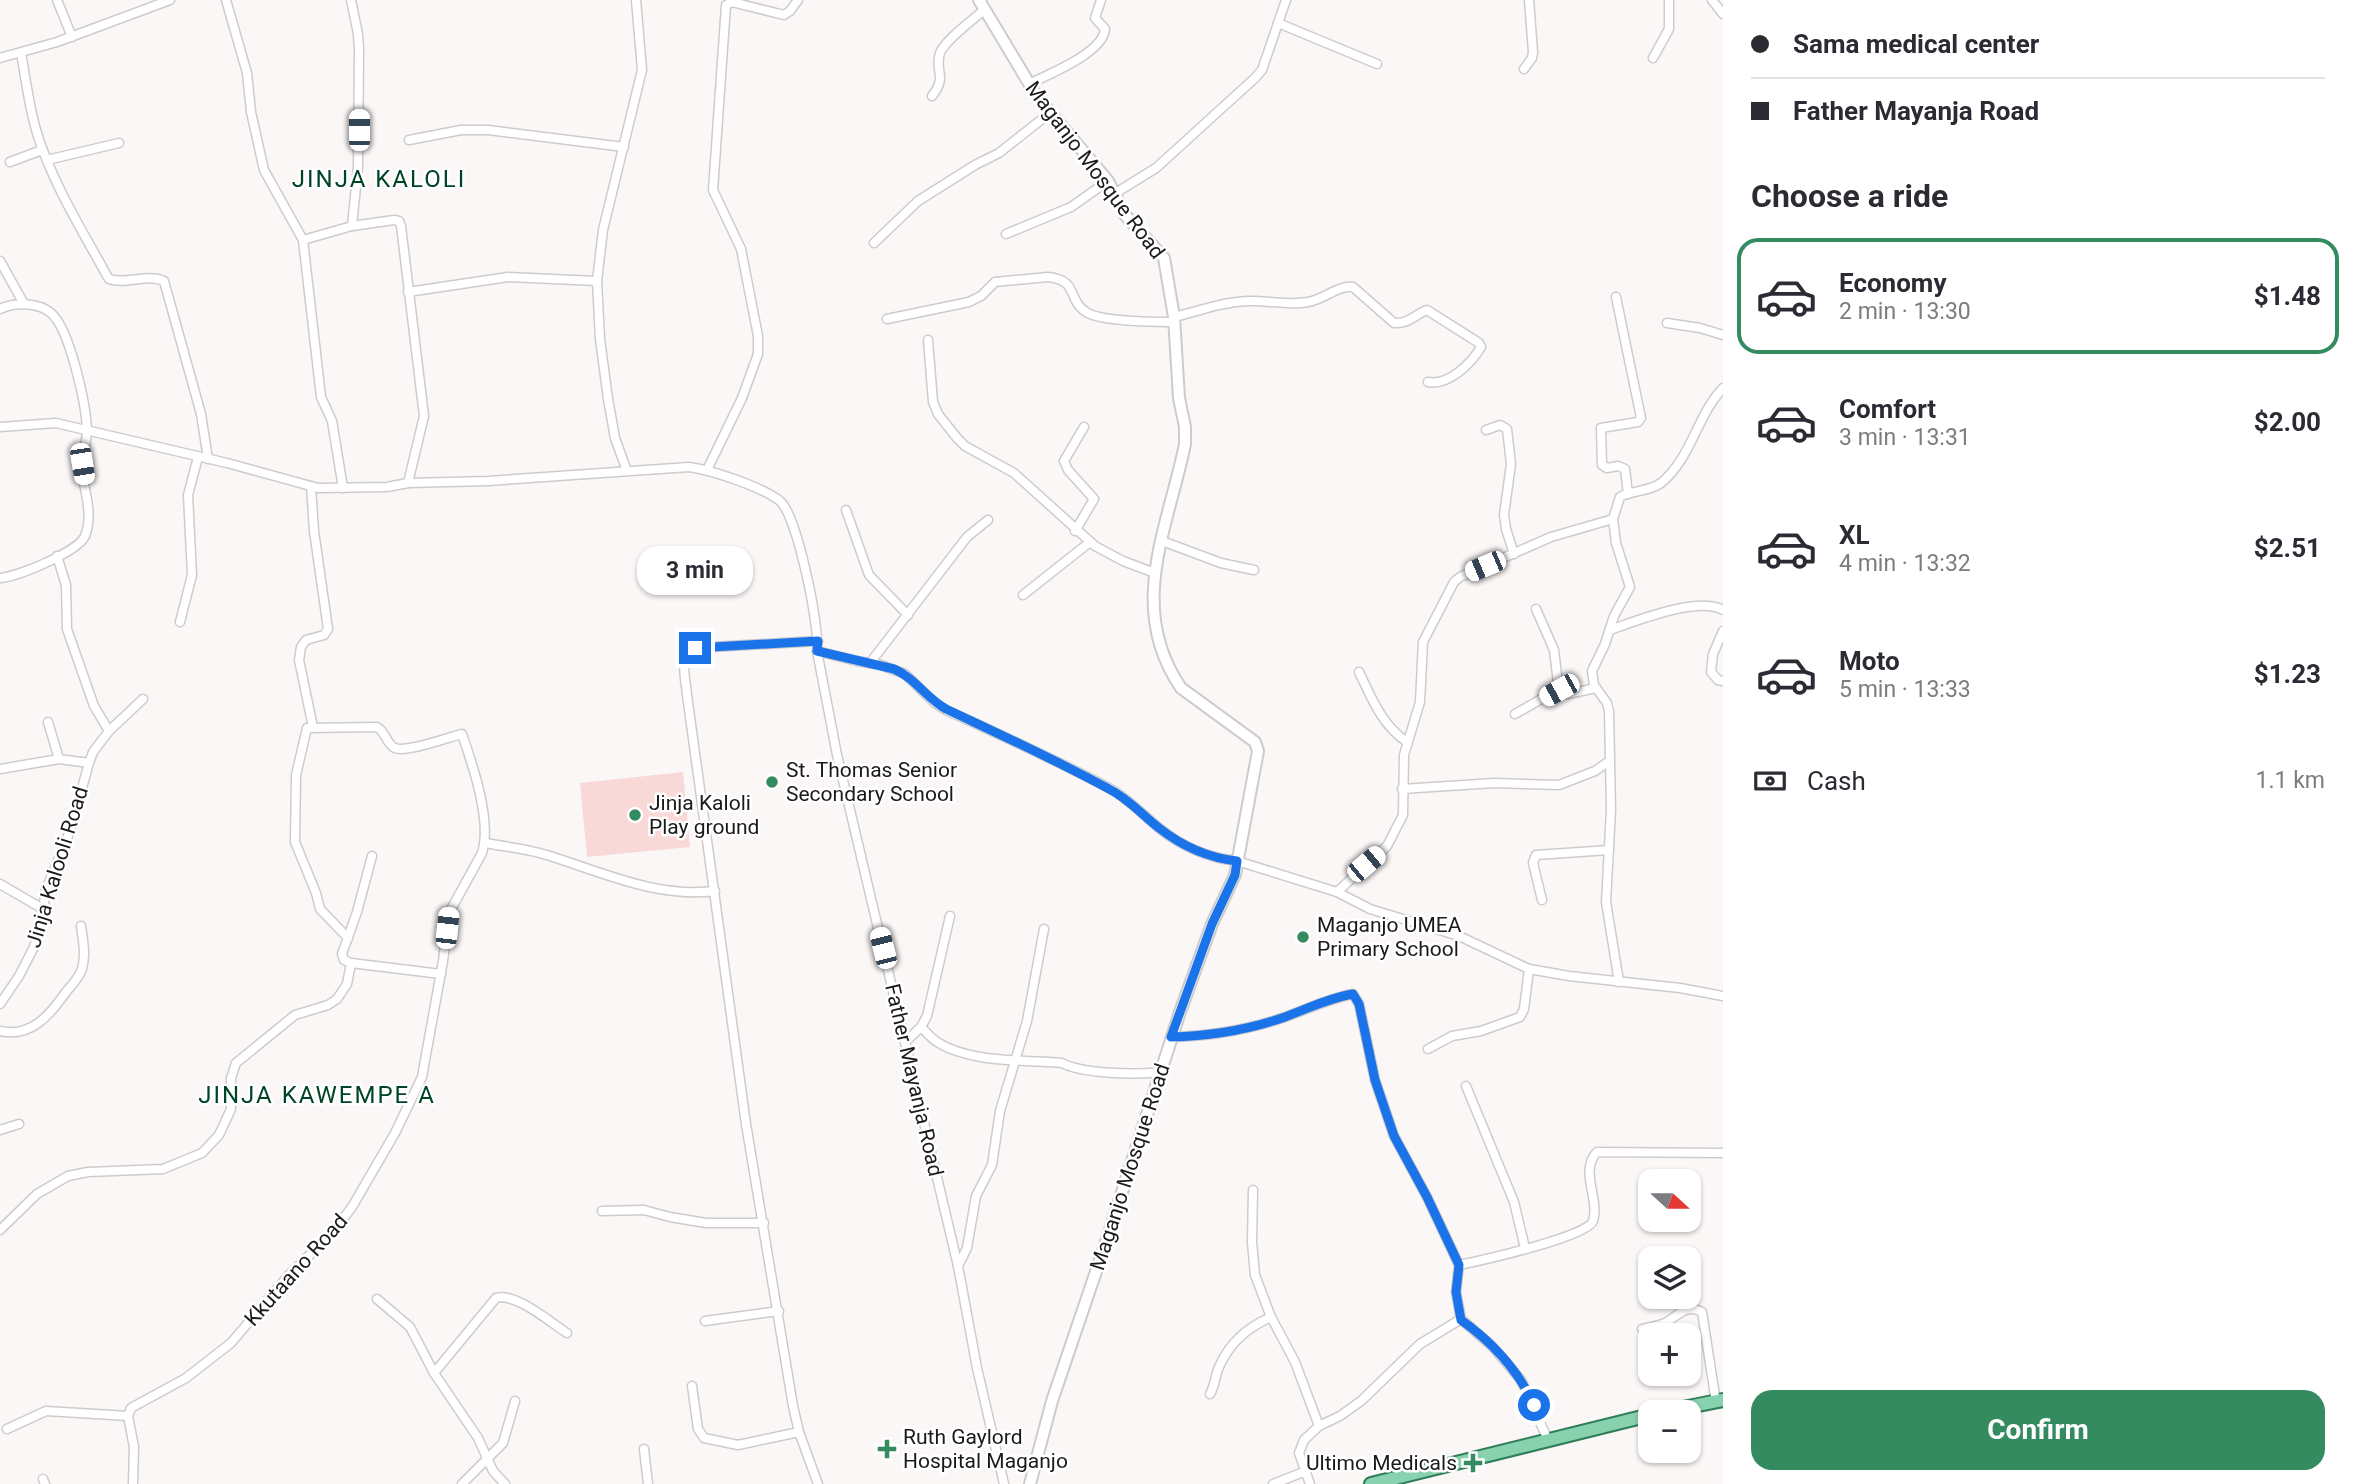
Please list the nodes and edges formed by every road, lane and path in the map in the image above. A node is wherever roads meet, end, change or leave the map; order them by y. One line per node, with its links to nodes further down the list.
1 (57, 0): 15 (street)
2 (170, 0): 15 (street)
3 (226, 0): 34 (street)
4 (351, 0): 32 (street)
5 (636, 0): 26 (street)
6 (798, 0): 54 (street)
7 (1101, 0): 21 (street)
8 (1286, 0): 14 (street)
9 (1530, 0): 20 (street)
10 (1669, 0): 18 (street)
11 (1712, 0): 13 (street)
12 (982, 5): 21 (street, Maganjo Mosque Road); 22 (street)
13 (1723, 14)
14 (1278, 23): 19 (street); 31 (street)
15 (72, 37): 16 (street)
16 (21, 53): 17 (street); 27 (street)
17 (0, 58)
18 (1653, 58)
19 (1377, 64)
20 (1524, 69)
21 (1029, 84): 23 (street, Maganjo Mosque Road)
22 (932, 96)
23 (1051, 112): 30 (street, Maganjo Mosque Road); 35 (street)
24 (409, 140): 26 (street)
25 (119, 143): 28 (street)
26 (624, 147): 37 (street)
27 (42, 150): 28 (street); 29 (street)
28 (47, 160): 53 (street)
29 (10, 162)
30 (1108, 181): 31 (street, Maganjo Mosque Road); 33 (street)
31 (1114, 194): 43 (street, Maganjo Mosque Road)
32 (352, 226): 34 (street); 38 (street)
33 (1006, 234)
34 (303, 240): 58 (street)
35 (874, 243)
36 (0, 261): 40 (street)
37 (597, 281): 38 (street); 55 (street)
38 (408, 292): 56 (street)
39 (1616, 297): 59 (street)
40 (24, 304): 41 (street); 51 (street)
41 (0, 309)
42 (887, 319): 43 (street)
43 (1175, 320): 47 (street); 64 (street, Maganjo Mosque Road)
44 (1667, 323): 45 (street)
45 (1723, 335)
46 (928, 340): 63 (street)
47 (1428, 382)
48 (1723, 388): 59 (street)
49 (0, 427): 51 (street, Father Mayanja Road)
50 (1084, 428): 63 (street)
51 (87, 430): 53 (street, Father Mayanja Road); 67 (street)
52 (1486, 430): 66 (street)
53 (203, 458): 57 (street, Father Mayanja Road); 75 (street)
54 (708, 470): 55 (street, Father Mayanja Road); 78 (street, Father Mayanja Road)
55 (628, 471): 56 (street, Father Mayanja Road)
56 (408, 483): 58 (street, Father Mayanja Road)
57 (310, 486): 58 (street, Father Mayanja Road); 88 (street)
58 (343, 488)
59 (1628, 494): 61 (street)
60 (846, 510): 74 (street)
61 (1613, 519): 66 (street); 76 (street)
62 (988, 520): 74 (street)
63 (1075, 531): 65 (street)
64 (1162, 541): 68 (street); 69 (street, Maganjo Mosque Road)
65 (1090, 542): 69 (street); 71 (street)
66 (1514, 554): 90 (street)
67 (57, 556): 70 (street); 89 (street)
68 (1254, 570)
69 (1155, 573): 99 (street, Maganjo Mosque Road)
70 (0, 578)
71 (1023, 596)
72 (1536, 609): 84 (street)
73 (1723, 610): 76 (street)
74 (908, 615): 80 (street)
75 (180, 622)
76 (1610, 630): 83 (street)
77 (1723, 631): 82 (street)
78 (818, 641): 79 (street, Father Mayanja Road); 101 (street)
79 (817, 651): 80 (street); 118 (street, Father Mayanja Road)
80 (870, 663): 99 (street)
81 (1359, 672): 90 (street)
82 (1723, 681)
83 (1596, 688): 84 (street); 92 (street)
84 (1559, 690): 86 (street)
85 (143, 699): 89 (street, Jinja Kalooli Road)
86 (1515, 714)
87 (48, 722): 91 (street)
88 (313, 727): 96 (street); 108 (street)
89 (109, 731): 93 (street, Jinja Kalooli Road)
90 (1407, 742): 95 (street)
91 (59, 759): 93 (street); 94 (street)
92 (1608, 762): 95 (street); 97 (street)
93 (89, 763): 104 (street, Jinja Kalooli Road)
94 (0, 769)
95 (1402, 789): 102 (street)
96 (485, 843): 101 (street); 111 (street, Kkutaano Road)
97 (1609, 850): 103 (street); 112 (street)
98 (372, 856): 108 (street)
99 (1237, 861): 102 (street); 117 (street, Maganjo Mosque Road)
100 (0, 884): 104 (street)
101 (715, 891): 128 (street)
102 (1337, 892): 110 (street)
103 (1542, 900)
104 (43, 909): 114 (street, Jinja Kalooli Road)
105 (950, 916): 115 (street)
106 (81, 926): 116 (street)
107 (1044, 929): 120 (street)
108 (348, 938): 109 (street)
109 (351, 963): 111 (street); 129 (street)
110 (1529, 969): 112 (street); 119 (street)
111 (440, 974): 146 (street, Kkutaano Road)
112 (1619, 982): 113 (street)
113 (1723, 996)
114 (0, 1004)
115 (921, 1027): 118 (street); 120 (street)
116 (0, 1031)
117 (1171, 1037): 121 (street, Maganjo Mosque Road); 131 (street)
118 (905, 1042): 132 (street, Father Mayanja Road)
119 (1428, 1049)
120 (1015, 1059): 121 (street); 132 (street)
121 (1160, 1072): 162 (street, Maganjo Mosque Road)
122 (1466, 1086): 130 (street)
123 (19, 1124): 124 (street)
124 (0, 1130)
125 (1723, 1153): 130 (street)
126 (1253, 1190): 135 (street)
127 (602, 1211): 128 (street)
128 (764, 1223): 134 (street)
129 (0, 1230)
130 (1525, 1248): 131 (street)
131 (1459, 1265): 136 (street)
132 (958, 1266): 161 (street, Father Mayanja Road)
133 (377, 1299): 140 (street)
134 (779, 1311): 137 (street); 150 (street)
135 (1271, 1317): 142 (street); 148 (street)
136 (1461, 1320): 148 (street); 151 (street)
137 (705, 1321)
138 (1665, 1323): 144 (street)
139 (568, 1333): 140 (street)
140 (435, 1373): 153 (street)
141 (692, 1386): 150 (street)
142 (1210, 1394)
143 (515, 1401): 153 (street)
144 (1720, 1401): 145 (main road)
145 (1701, 1405)
146 (128, 1416): 149 (street); 156 (street)
147 (1638, 1418): 151 (main road)
148 (1319, 1426): 154 (street)
149 (7, 1429)
150 (799, 1432): 160 (street)
151 (1548, 1440): 155 (main road)
152 (644, 1449): 159 (street)
153 (487, 1460): 157 (street); 158 (street)
154 (1306, 1471): 163 (street); 164 (street)
155 (1379, 1483)
156 (134, 1484)
157 (462, 1484)
158 (505, 1484)
159 (648, 1484)
160 (818, 1484)
161 (1004, 1484)
162 (1030, 1484)
163 (1273, 1484)
164 (1310, 1484)

